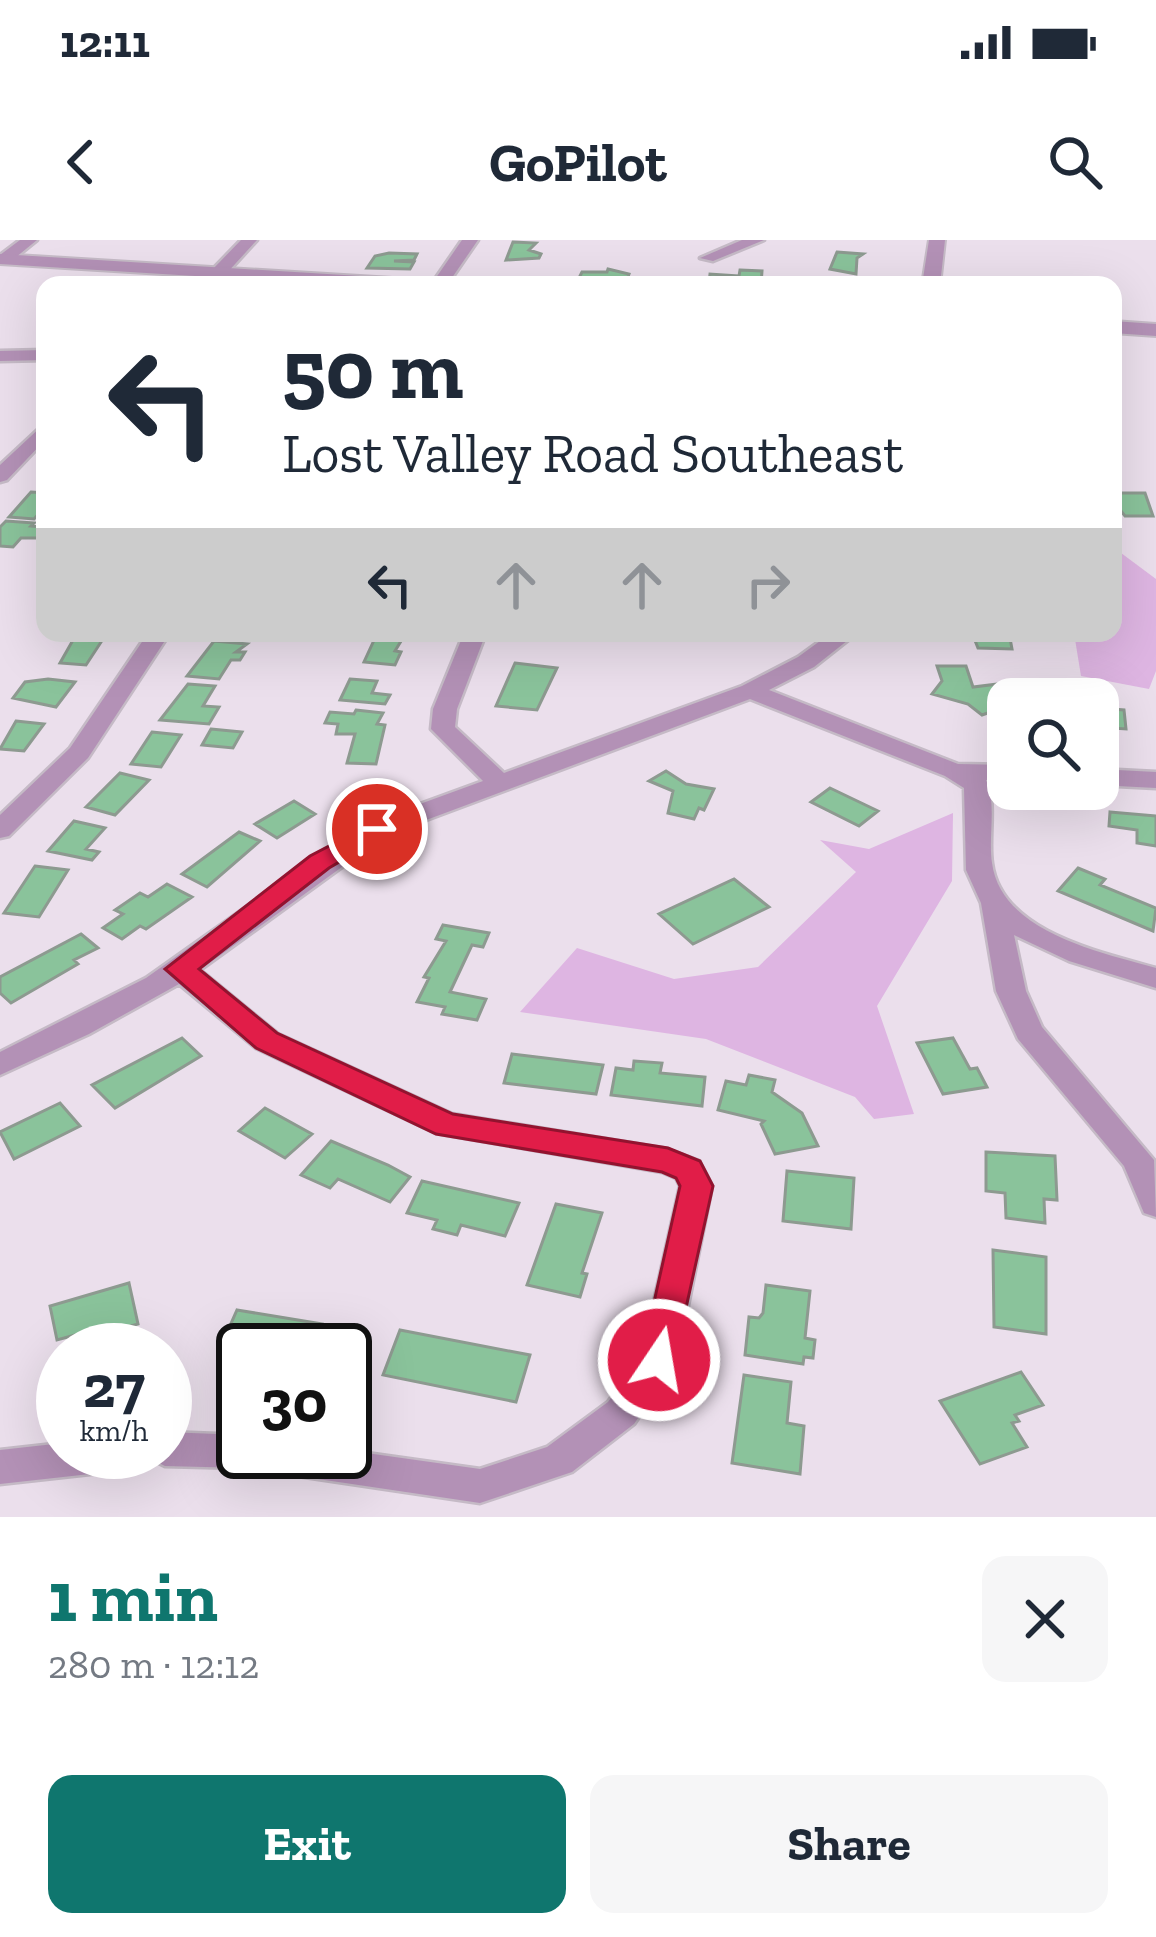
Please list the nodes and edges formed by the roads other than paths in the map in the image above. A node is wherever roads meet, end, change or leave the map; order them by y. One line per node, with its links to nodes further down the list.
1 (29, 240): 7 (street)
2 (249, 240): 8 (street)
3 (470, 240): 10 (street)
4 (756, 240): 6 (street)
5 (937, 240): 11 (street)
6 (708, 258)
7 (3, 259): 8 (street)
8 (219, 272): 9 (street)
9 (282, 276)
10 (445, 276)
11 (933, 276)
12 (1122, 328): 13 (street)
13 (1156, 330)
14 (36, 355): 15 (street)
15 (0, 356)
16 (36, 438): 18 (street)
17 (0, 449): 18 (street)
18 (23, 451): 19 (street); 20 (street)
19 (36, 452)
20 (0, 476)
21 (154, 642): 30 (street)
22 (471, 642): 29 (street)
23 (832, 642): 24 (street)
24 (750, 691): 25 (street); 29 (street)
25 (954, 771): 26 (street); 31 (street)
26 (987, 772)
27 (1119, 778): 28 (street)
28 (1156, 780)
29 (497, 781): 32 (street)
30 (0, 830)
31 (994, 903): 33 (street); 35 (street)
32 (180, 969): 34 (street); 38 (street)
33 (1156, 978)
34 (0, 1064)
35 (1156, 1204)
36 (36, 1464): 37 (street)
37 (0, 1468)
38 (372, 1470)

